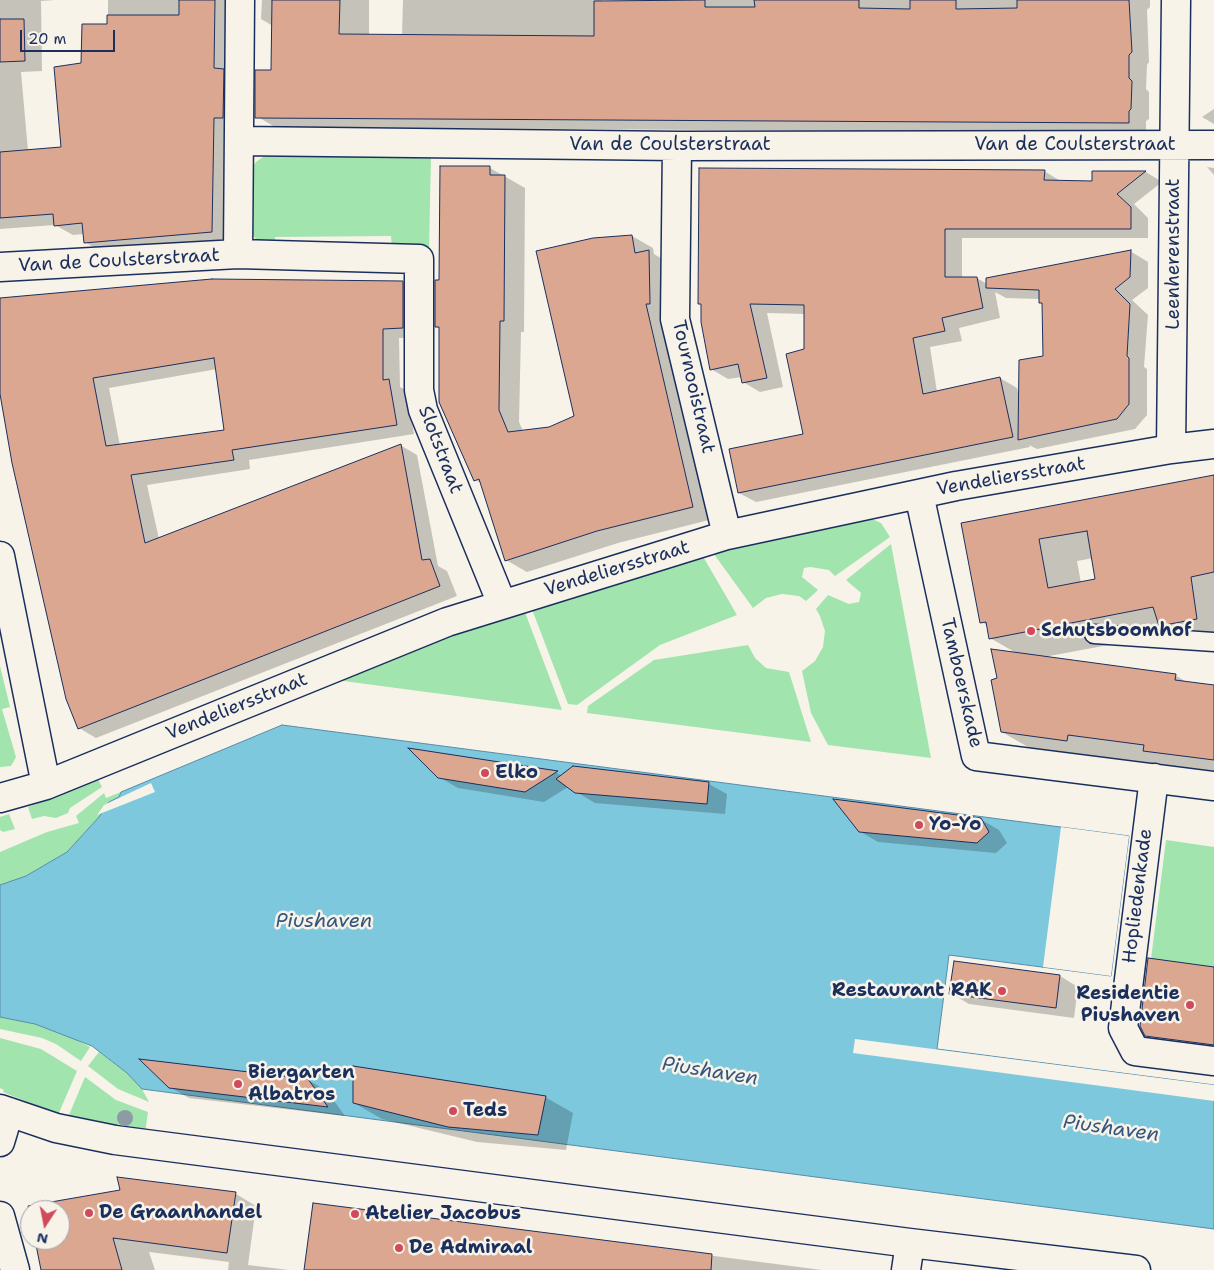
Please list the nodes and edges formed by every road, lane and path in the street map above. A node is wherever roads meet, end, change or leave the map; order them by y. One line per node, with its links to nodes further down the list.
1 (240, 0): 3 (street)
2 (1176, 0): 4 (street, Leenherenstraat)
3 (239, 141): 6 (street, Van de Coulsterstraat); 7 (street, Van de Coulsterstraat)
4 (1175, 144): 5 (street, Van de Coulsterstraat); 6 (street, Van de Coulsterstraat); 11 (street, Leenherenstraat)
5 (1214, 145)
6 (677, 146): 13 (street, Tournooistraat)
7 (238, 254): 8 (street, Van de Coulsterstraat); 9 (street, Van de Coulsterstraat)
8 (419, 259): 15 (street, Slotstraat)
9 (0, 267)
10 (1214, 444): 11 (street, Vendeliersstraat)
11 (1171, 449): 12 (street, Vendeliersstraat)
12 (919, 494): 13 (street, Vendeliersstraat); 18 (street, Tamboerskade)
13 (727, 535): 15 (street, Vendeliersstraat)
14 (0, 556): 19 (street)
15 (502, 604): 19 (street, Vendeliersstraat)
16 (1094, 634): 17 (lane)
17 (1214, 642)
18 (1154, 778): 20 (street, Tamboerskade); 22 (street, Hopliedenkade)
19 (46, 785): 21 (street, Vendeliersstraat)
20 (1214, 786)
21 (0, 798)
22 (1214, 1061)
23 (5, 1111): 24 (street); 26 (street)
24 (0, 1142)
25 (0, 1216): 27 (street)
26 (910, 1243): 28 (street); 29 (street)
27 (15, 1270)
28 (906, 1270)
29 (1136, 1270)

